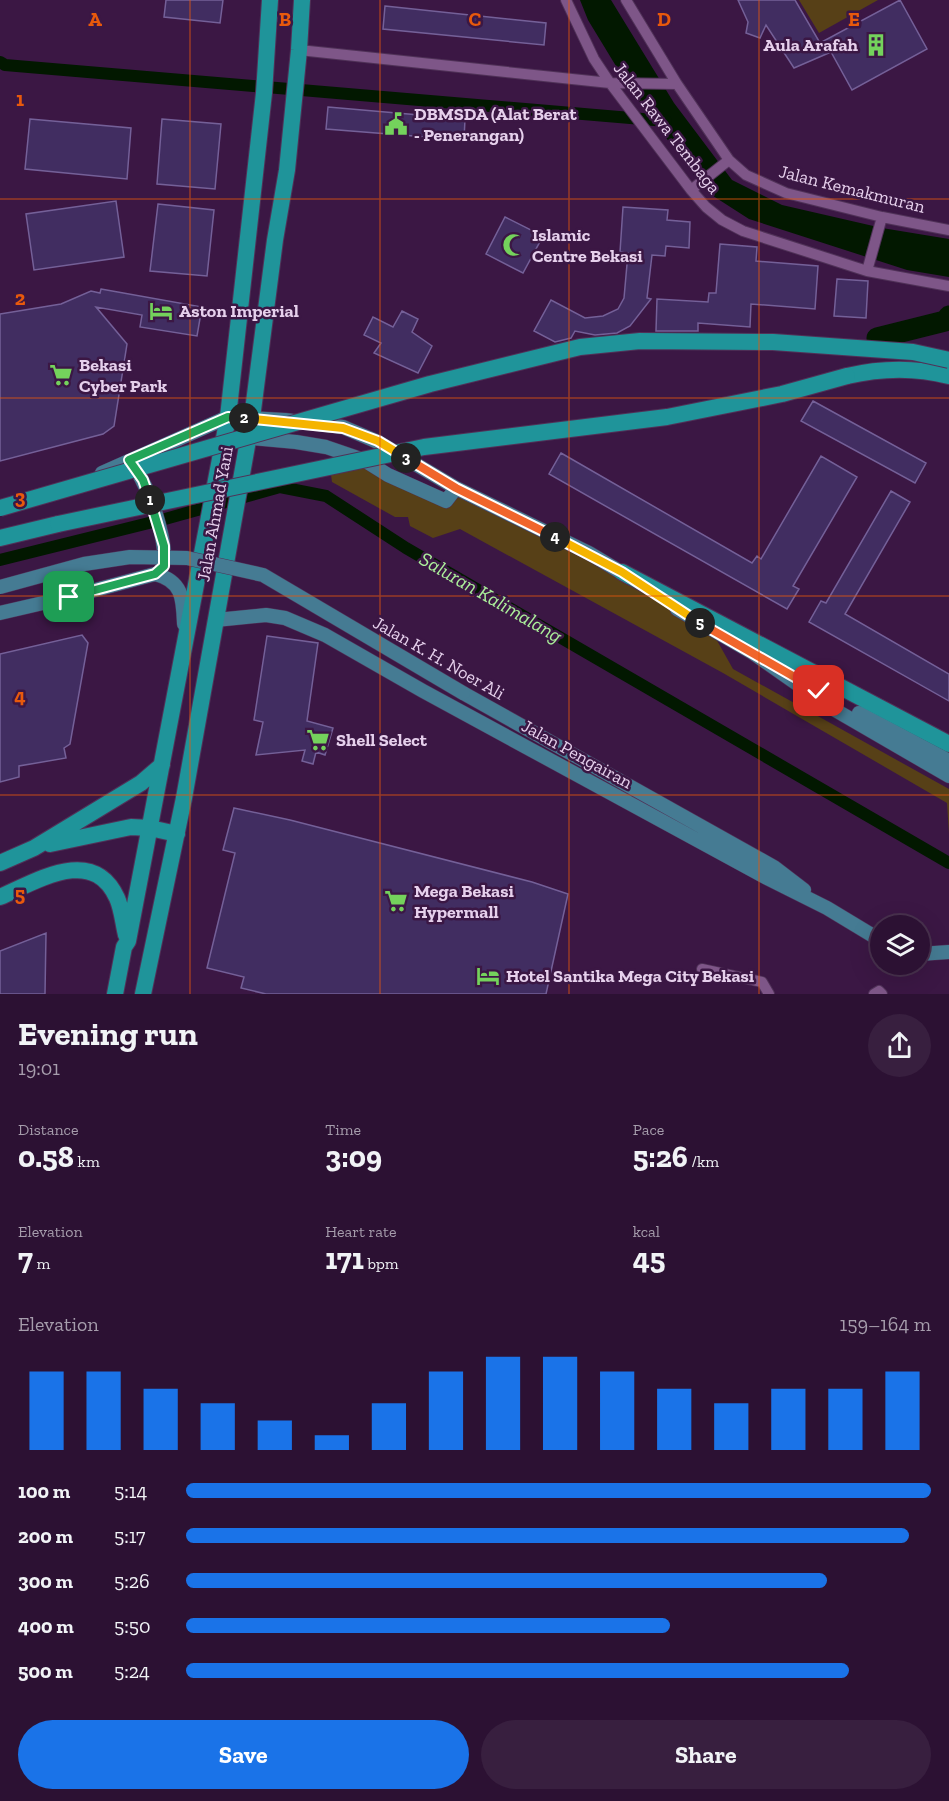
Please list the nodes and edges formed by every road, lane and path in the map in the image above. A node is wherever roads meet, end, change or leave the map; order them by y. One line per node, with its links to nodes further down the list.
1 (270, 0): 16 (highway, Jalan Ahmad Yani)
2 (302, 0): 5 (highway, Jalan Ahmad Yani)
3 (566, 0): 6 (street, Jalan Rawa Tembaga)
4 (626, 0): 7 (street, Jalan Kemakmuran)
5 (299, 50): 6 (street); 17 (highway, Jalan Ahmad Yani)
6 (616, 83): 7 (street); 9 (street, Jalan Rawa Tembaga)
7 (677, 84): 8 (street, Jalan Kemakmuran)
8 (726, 163): 9 (street); 10 (street, Jalan Kemakmuran)
9 (693, 188): 12 (street, Jalan Rawa Tembaga)
10 (881, 220): 11 (street, Jalan Kemakmuran); 12 (street)
11 (949, 230)
12 (868, 268): 13 (street, Jalan Rawa Tembaga)
13 (947, 286)
14 (949, 360): 23 (highway, bridge)
15 (949, 376): 21 (highway, bridge)
16 (228, 417): 17 (main road); 19 (highway, Jalan Ahmad Yani); 20 (main road)
17 (252, 418): 18 (highway, Jalan Ahmad Yani); 22 (main road)
18 (249, 438): 19 (main road); 21 (main road); 29 (highway, Jalan Ahmad Yani)
19 (224, 440): 30 (highway, Jalan Ahmad Yani)
20 (129, 460): 23 (main road); 26 (main road)
21 (364, 460): 22 (main road); 24 (highway, bridge)
22 (456, 488): 25 (main road)
23 (0, 508)
24 (0, 538)
25 (622, 572): 31 (main road); 32 (highway)
26 (161, 575): 28 (main road); 30 (main road, Jalan Ahmad Yani)
27 (0, 587): 43 (main road, Jalan K. H. Noer Ali, bridge)
28 (0, 613)
29 (216, 620): 37 (highway, Jalan Ahmad Yani); 43 (main road, Jalan Pengairan)
30 (184, 651): 34 (highway, Jalan Ahmad Yani)
31 (753, 653): 33 (main road); 35 (main road)
32 (949, 744)
33 (949, 761)
34 (162, 765): 36 (highway, Jalan Ahmad Yani); 38 (highway)
35 (949, 776)
36 (150, 828): 37 (highway); 38 (highway); 45 (highway, Jalan Ahmad Yani)
37 (177, 834): 50 (highway, Jalan Ahmad Yani)
38 (34, 848): 39 (highway)
39 (0, 862)
40 (18, 889): 41 (highway); 42 (highway); 45 (highway)
41 (0, 897)
42 (0, 902)
43 (827, 908): 44 (main road, Jalan Pengairan)
44 (870, 934)
45 (128, 941): 49 (highway, Jalan Ahmad Yani)
46 (949, 952): 47 (main road)
47 (930, 953)
48 (702, 969): 51 (street)
49 (115, 994)
50 (143, 994)
51 (769, 994)
52 (874, 994): 53 (street)
53 (882, 994)

